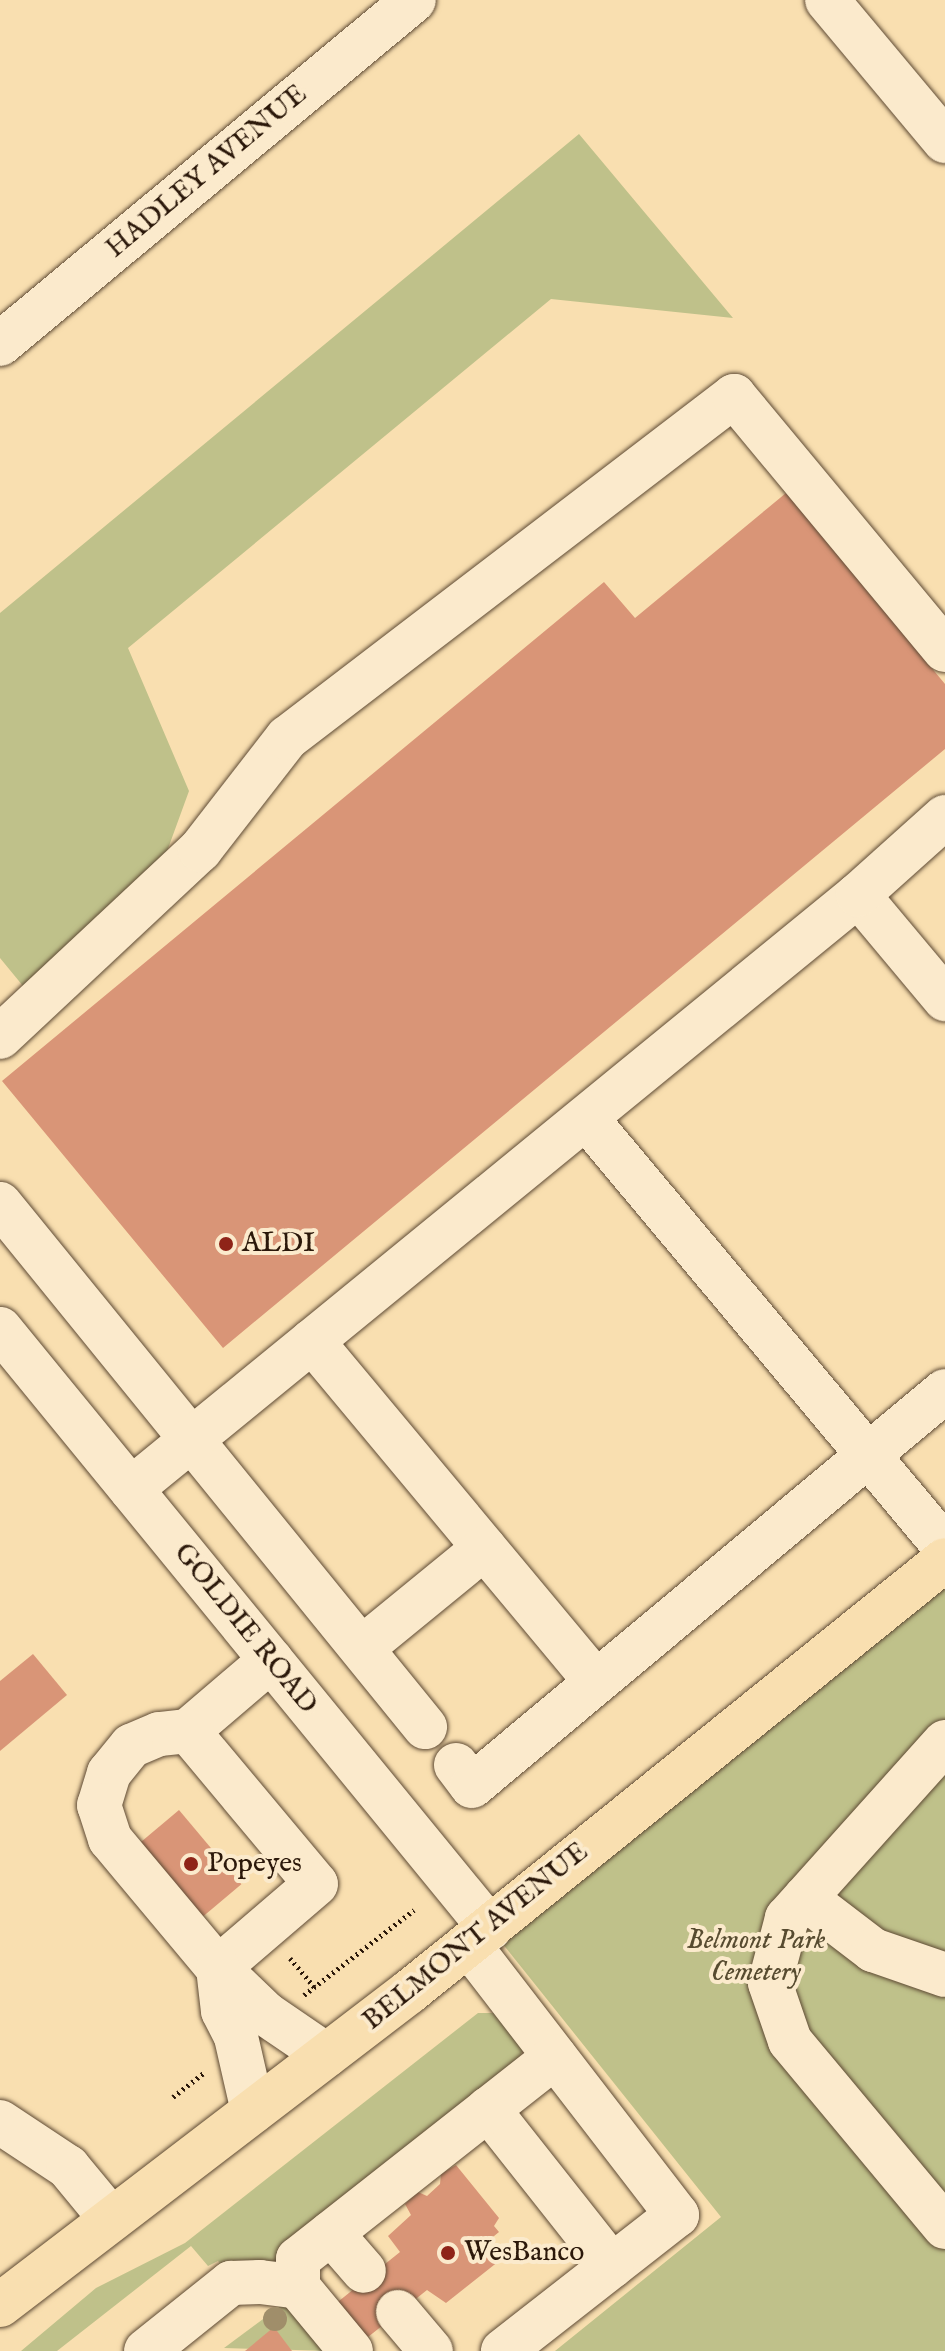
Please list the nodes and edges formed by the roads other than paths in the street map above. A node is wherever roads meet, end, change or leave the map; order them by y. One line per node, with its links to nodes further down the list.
1 (414, 0): 4 (street, HADLEY AVENUE)
2 (827, 0): 3 (street)
3 (945, 141)
4 (0, 344)
5 (945, 650): 9 (street)
6 (943, 823): 7 (street)
7 (858, 895): 8 (street); 10 (street)
8 (945, 999)
9 (0, 1037)
10 (586, 1118): 13 (street); 16 (street)
11 (0, 1204): 15 (street)
12 (0, 1329): 17 (street, GOLDIE ROAD)
13 (312, 1341): 15 (street); 19 (street)
14 (945, 1391): 16 (street)
15 (193, 1438): 17 (street); 21 (street)
16 (867, 1455): 18 (street); 23 (street)
17 (131, 1489): 22 (street, GOLDIE ROAD)
18 (945, 1547)
19 (484, 1548): 21 (street); 23 (street)
20 (945, 1560): 29 (main road, BELMONT AVENUE)
21 (362, 1648): 24 (street)
22 (271, 1660): 25 (street); 29 (street, GOLDIE ROAD)
23 (596, 1682): 27 (street)
24 (425, 1727)
25 (188, 1731): 30 (street); 30 (street)
26 (945, 1742): 28 (street)
27 (464, 1776)
28 (805, 1898): 31 (street); 38 (street)
29 (479, 1936): 32 (main road, BELMONT AVENUE); 33 (street, GOLDIE ROAD)
30 (218, 1968): 32 (street); 35 (street)
31 (945, 1975)
32 (326, 2055): 35 (main road, BELMONT AVENUE)
33 (555, 2057): 34 (street); 40 (street, GOLDIE ROAD)
34 (488, 2109): 39 (street); 40 (street)
35 (253, 2111): 37 (main road, BELMONT AVENUE)
36 (0, 2122): 37 (street)
37 (111, 2219): 43 (main road, BELMONT AVENUE)
38 (945, 2227)
39 (331, 2233): 41 (street); 42 (street)
40 (612, 2266): 48 (street)
41 (364, 2271)
42 (298, 2287): 45 (street); 46 (street)
43 (0, 2305)
44 (398, 2312): 47 (street)
45 (146, 2351)
46 (351, 2351)
47 (431, 2351)
48 (503, 2351)

